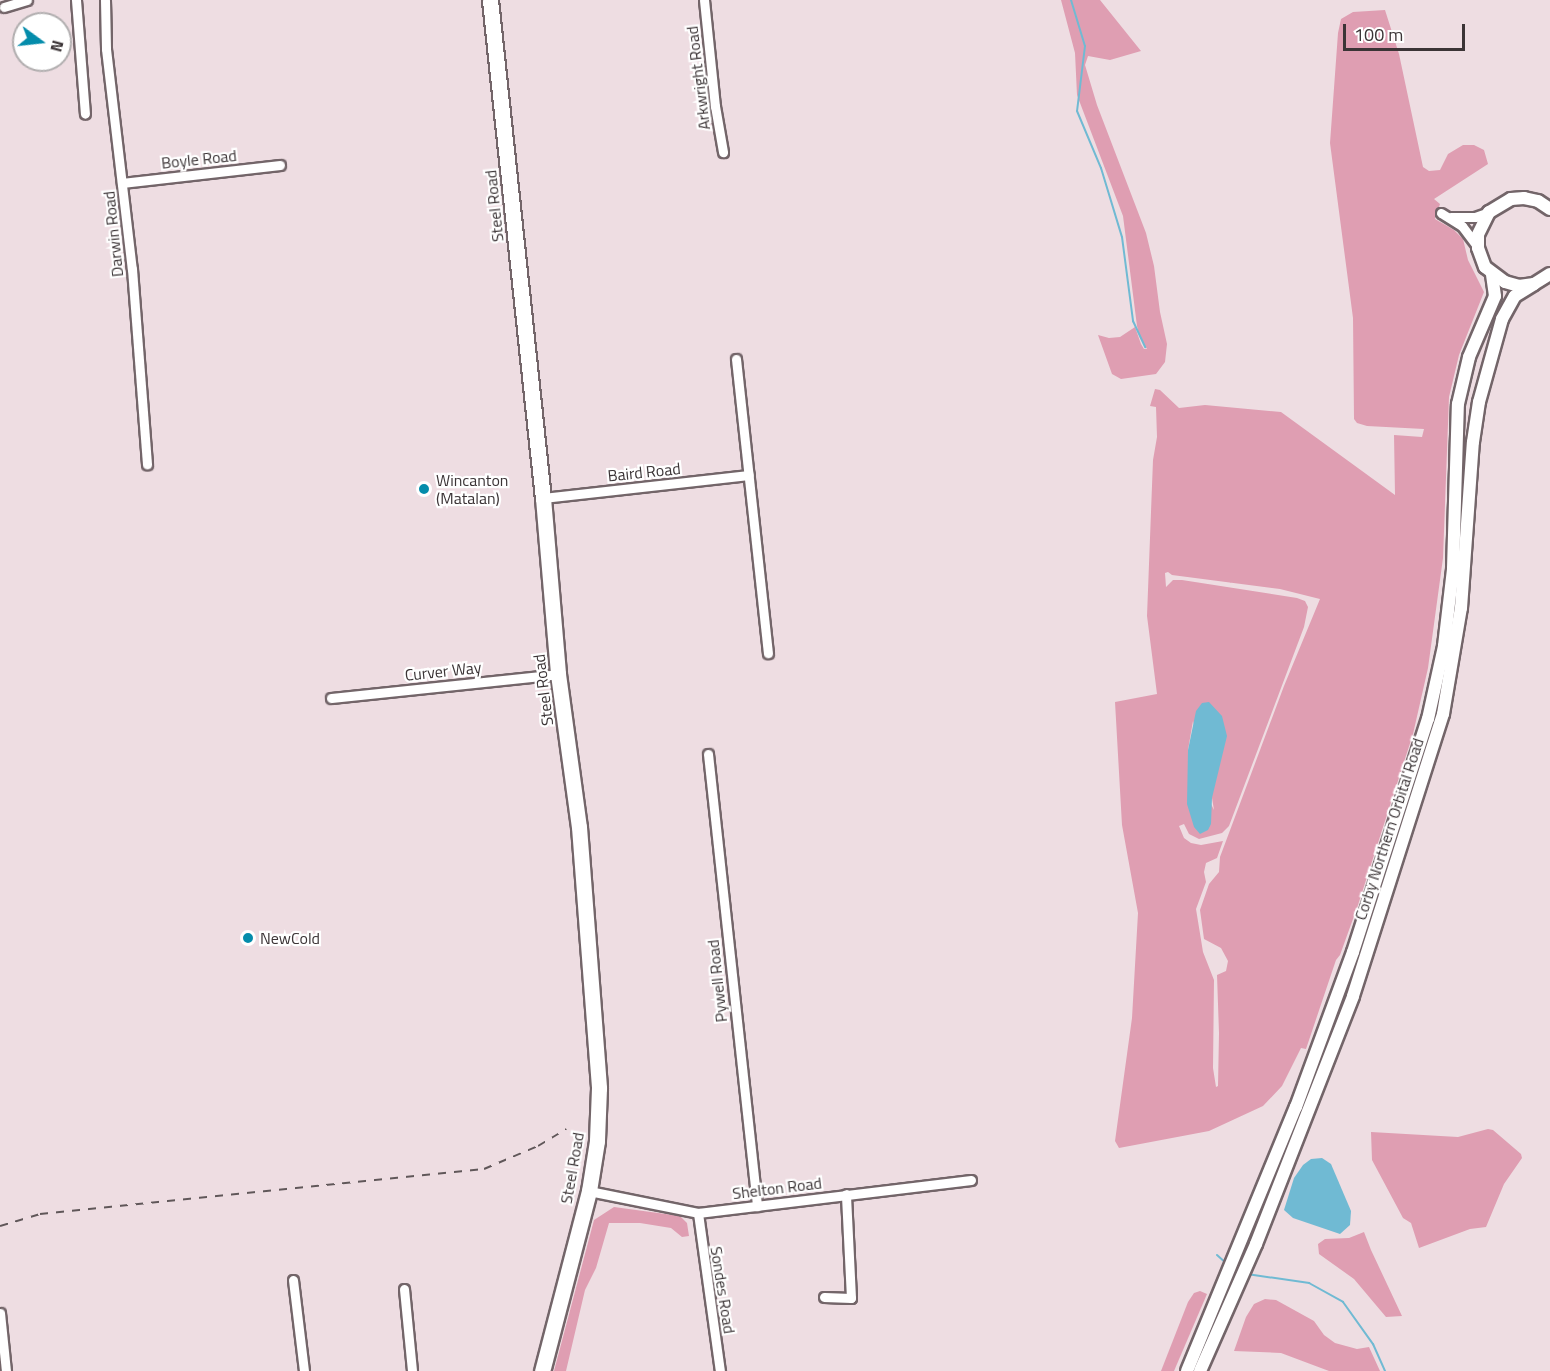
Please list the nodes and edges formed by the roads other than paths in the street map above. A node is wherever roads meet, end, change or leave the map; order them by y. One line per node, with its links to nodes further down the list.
1 (27, 0): 6 (street)
2 (76, 0): 7 (street)
3 (105, 0): 10 (street, Darwin Road)
4 (490, 0): 20 (main road, Steel Road)
5 (704, 0): 8 (street, Arkwright Road)
6 (4, 7)
7 (85, 114)
8 (723, 152)
9 (280, 165): 10 (street, Boyle Road)
10 (122, 183): 18 (street, Darwin Road)
11 (1550, 209): 12 (street)
12 (1489, 212): 13 (street); 13 (street)
13 (1478, 248): 15 (street)
14 (1550, 274): 16 (street, Corby Northern Orbital Road)
15 (1492, 275): 16 (street); 32 (street, Corby Northern Orbital Road)
16 (1534, 284): 32 (street, Corby Northern Orbital Road)
17 (736, 359): 19 (street)
18 (147, 464)
19 (748, 475): 20 (street, Baird Road); 21 (street)
20 (543, 498): 22 (main road, Steel Road)
21 (768, 654)
22 (558, 674): 23 (street, Curver Way); 26 (main road, Steel Road)
23 (331, 698)
24 (708, 754): 28 (street, Pywell Road)
25 (971, 1180): 27 (street, Shelton Road)
26 (589, 1191): 29 (street, Shelton Road); 38 (main road, Steel Road)
27 (846, 1194): 28 (street, Shelton Road); 33 (street)
28 (756, 1206): 29 (street, Shelton Road)
29 (698, 1213): 39 (street, Sondes Road)
30 (293, 1280): 36 (street)
31 (404, 1289): 37 (street)
32 (1227, 1294): 40 (street, Corby Northern Orbital Road); 41 (street, Corby Northern Orbital Road)
33 (824, 1297)
34 (0, 1313): 35 (street)
35 (5, 1371)
36 (304, 1371)
37 (412, 1371)
38 (542, 1371)
39 (720, 1371)
40 (1187, 1371)
41 (1200, 1371)

